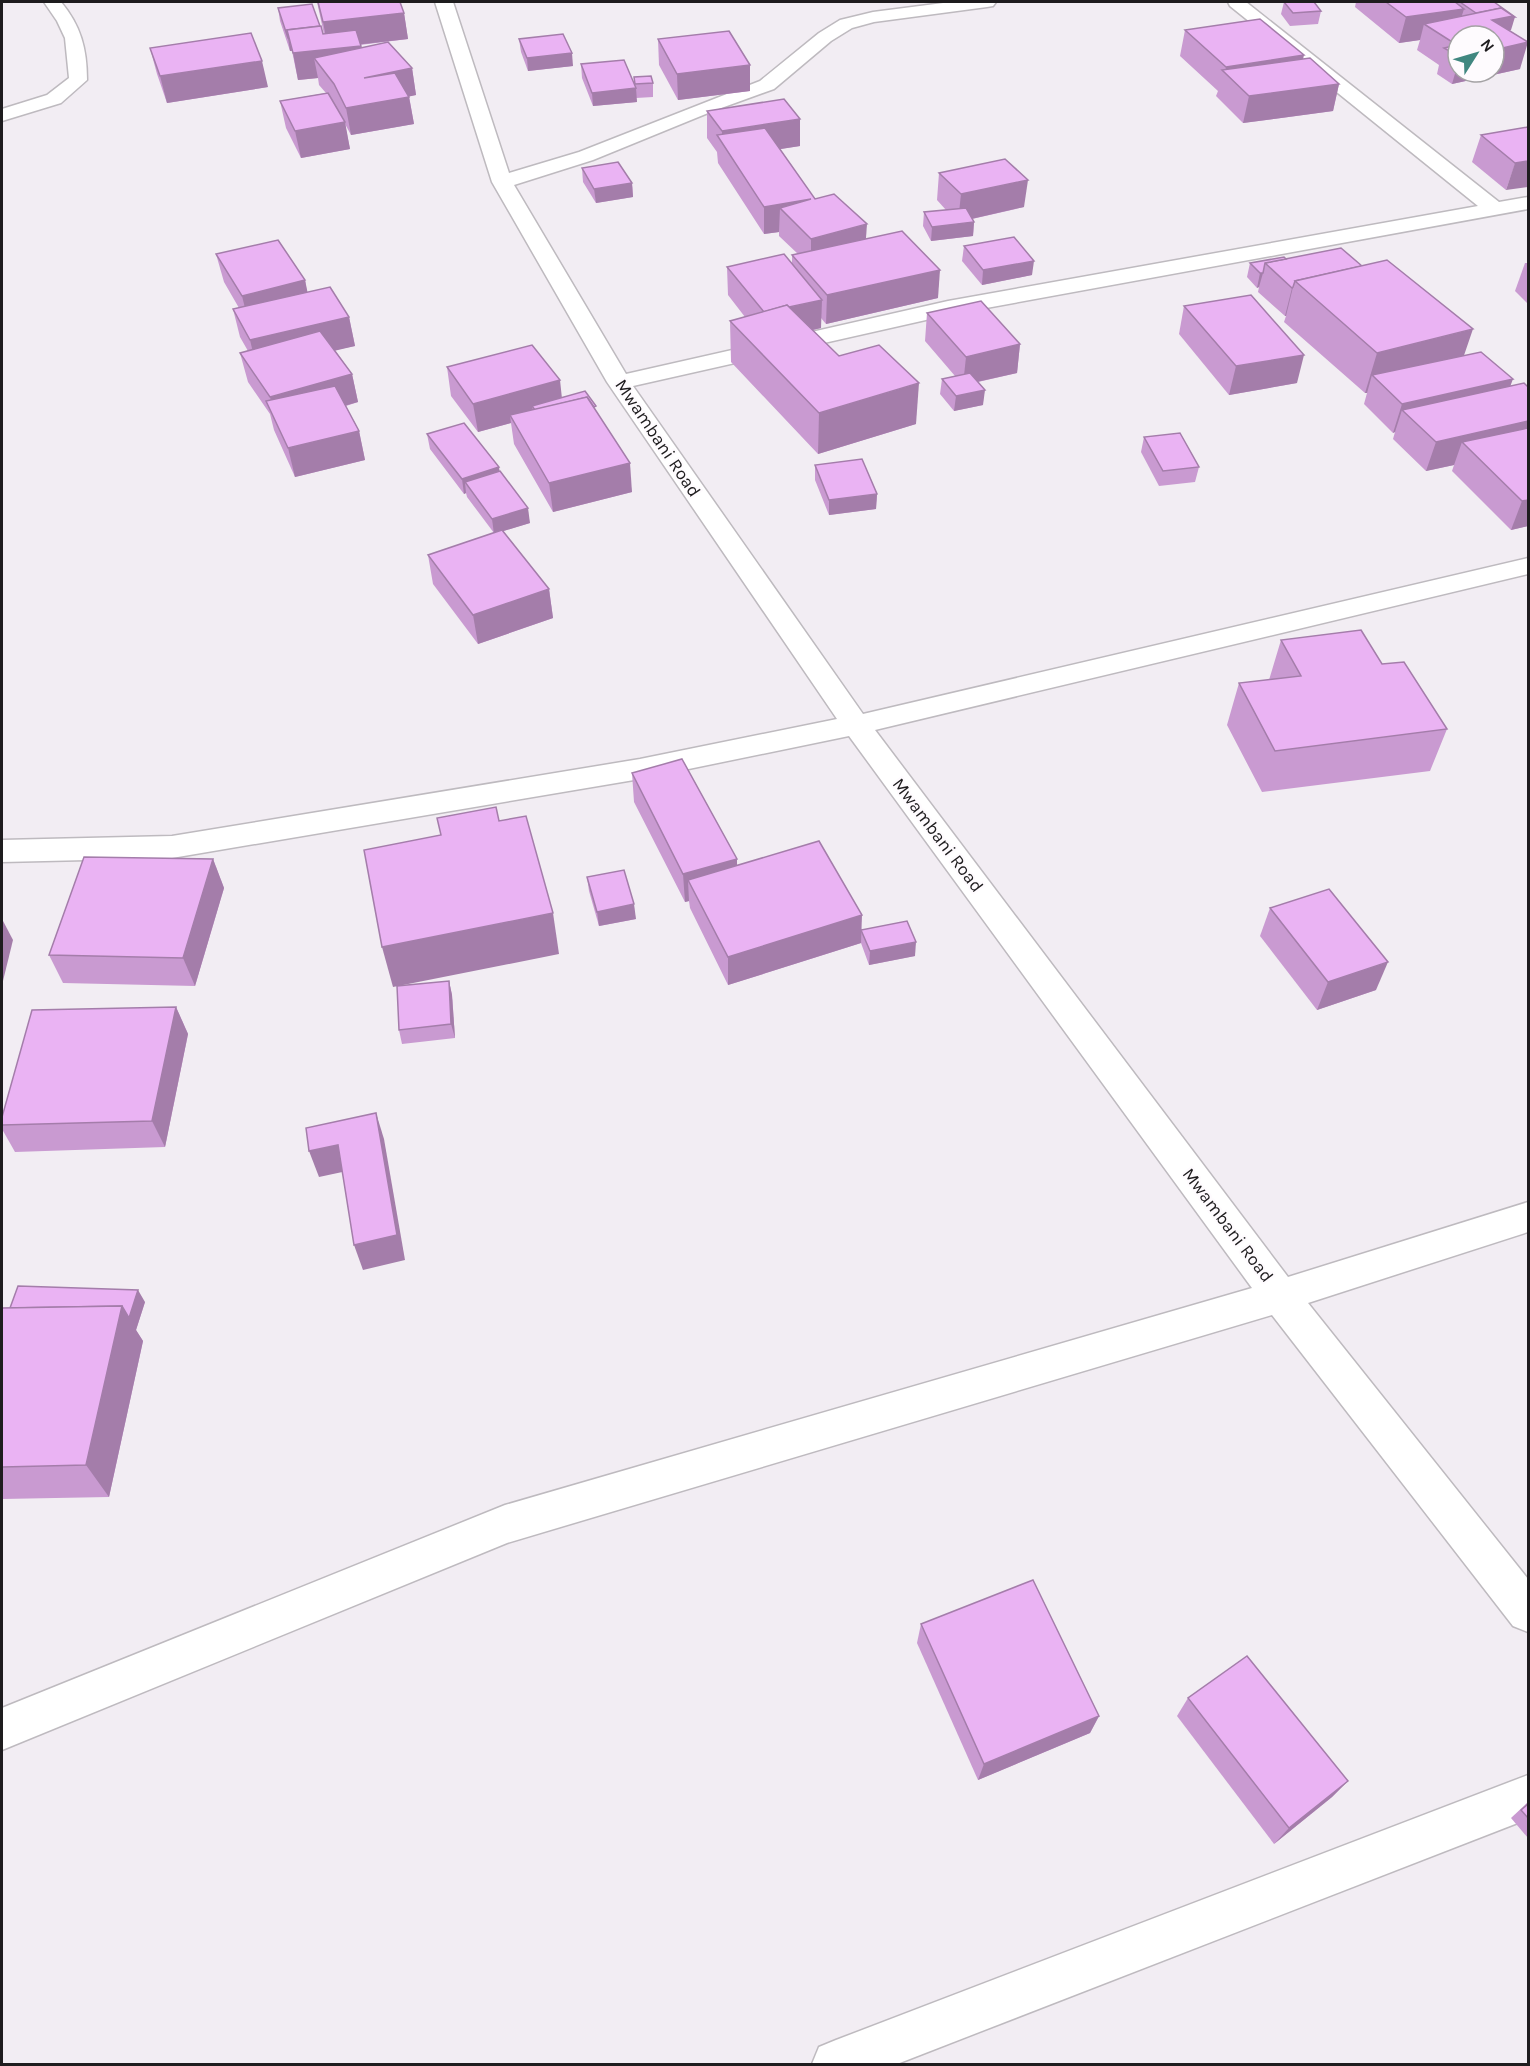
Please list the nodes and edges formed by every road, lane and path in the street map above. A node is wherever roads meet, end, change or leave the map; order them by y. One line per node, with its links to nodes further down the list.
1 (52, 2): 5 (street)
2 (444, 2): 6 (street, Mwambani Road)
3 (987, 2): 6 (street)
4 (1236, 2): 8 (street)
5 (2, 115)
6 (502, 182): 9 (street, Mwambani Road)
7 (1528, 203): 8 (street)
8 (1495, 209): 9 (street)
9 (620, 382): 11 (street, Mwambani Road)
10 (1528, 566): 11 (street)
11 (856, 725): 12 (street); 14 (street, Mwambani Road)
12 (2, 851)
13 (1528, 1217): 14 (street)
14 (1280, 1296): 15 (street, Mwambani Road); 16 (street)
15 (1528, 1611)
16 (2, 1729)
17 (1528, 1797): 18 (street)
18 (837, 2064)

